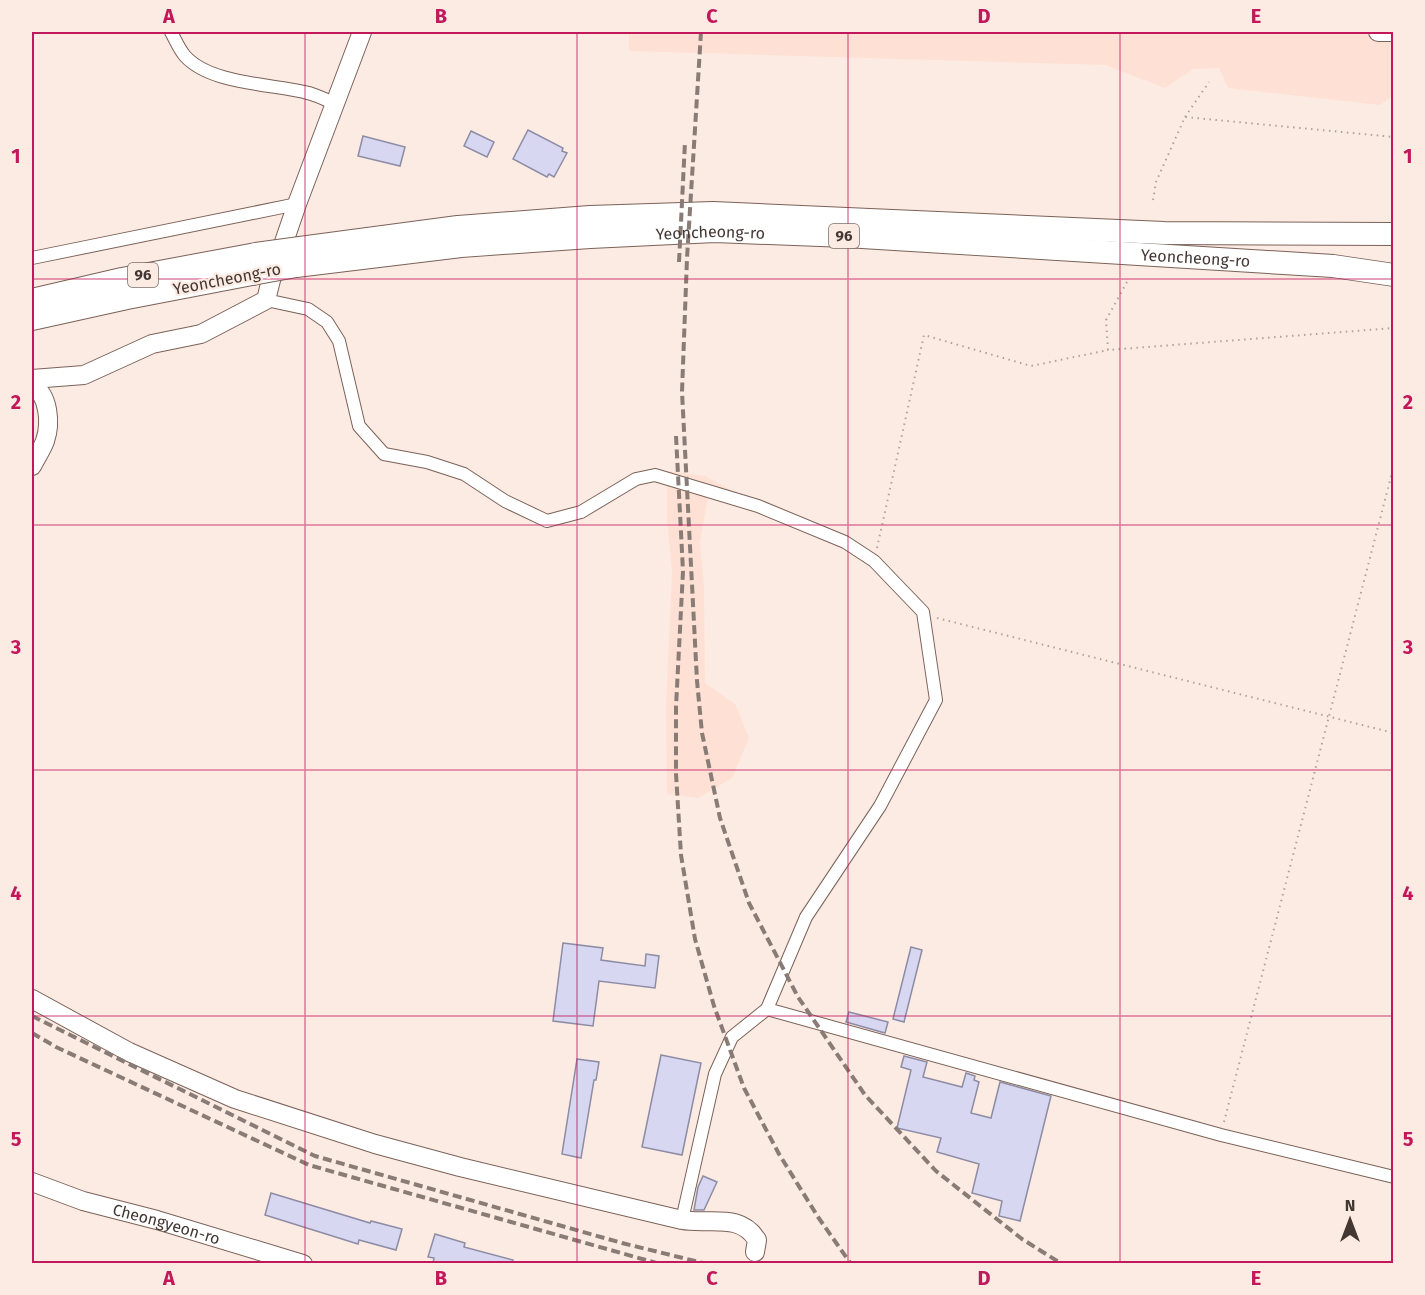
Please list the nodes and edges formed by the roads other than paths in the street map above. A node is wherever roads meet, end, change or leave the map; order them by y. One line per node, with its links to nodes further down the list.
1 (171, 32): 6 (street)
2 (362, 32): 6 (street)
3 (1378, 32): 4 (street)
4 (1387, 32): 5 (street)
5 (1394, 32)
6 (335, 104): 7 (street)
7 (297, 204): 12 (street); 18 (street)
8 (1164, 233): 9 (highway, Yeoncheong-ro / 96); 10 (highway); 11 (highway, Yeoncheong-ro / 96)
9 (1394, 234)
10 (1394, 246)
11 (298, 257): 13 (highway, Yeoncheong-ro / 96, bridge); 14 (highway, Yeoncheong-ro / 96)
12 (32, 258)
13 (254, 264): 17 (highway, Yeoncheong-ro / 96); 19 (highway, Yeoncheong-ro / 96)
14 (1333, 266): 15 (highway); 16 (highway, Yeoncheong-ro / 96)
15 (1394, 268)
16 (1394, 274)
17 (32, 300)
18 (266, 300): 20 (street); 24 (street)
19 (32, 320)
20 (32, 379)
21 (32, 385): 22 (street)
22 (32, 466)
23 (32, 999): 27 (street)
24 (767, 1010): 25 (street); 27 (street)
25 (1394, 1177)
26 (32, 1182): 29 (street, Cheongyeon-ro)
27 (682, 1220): 28 (street)
28 (755, 1252)
29 (303, 1263)

